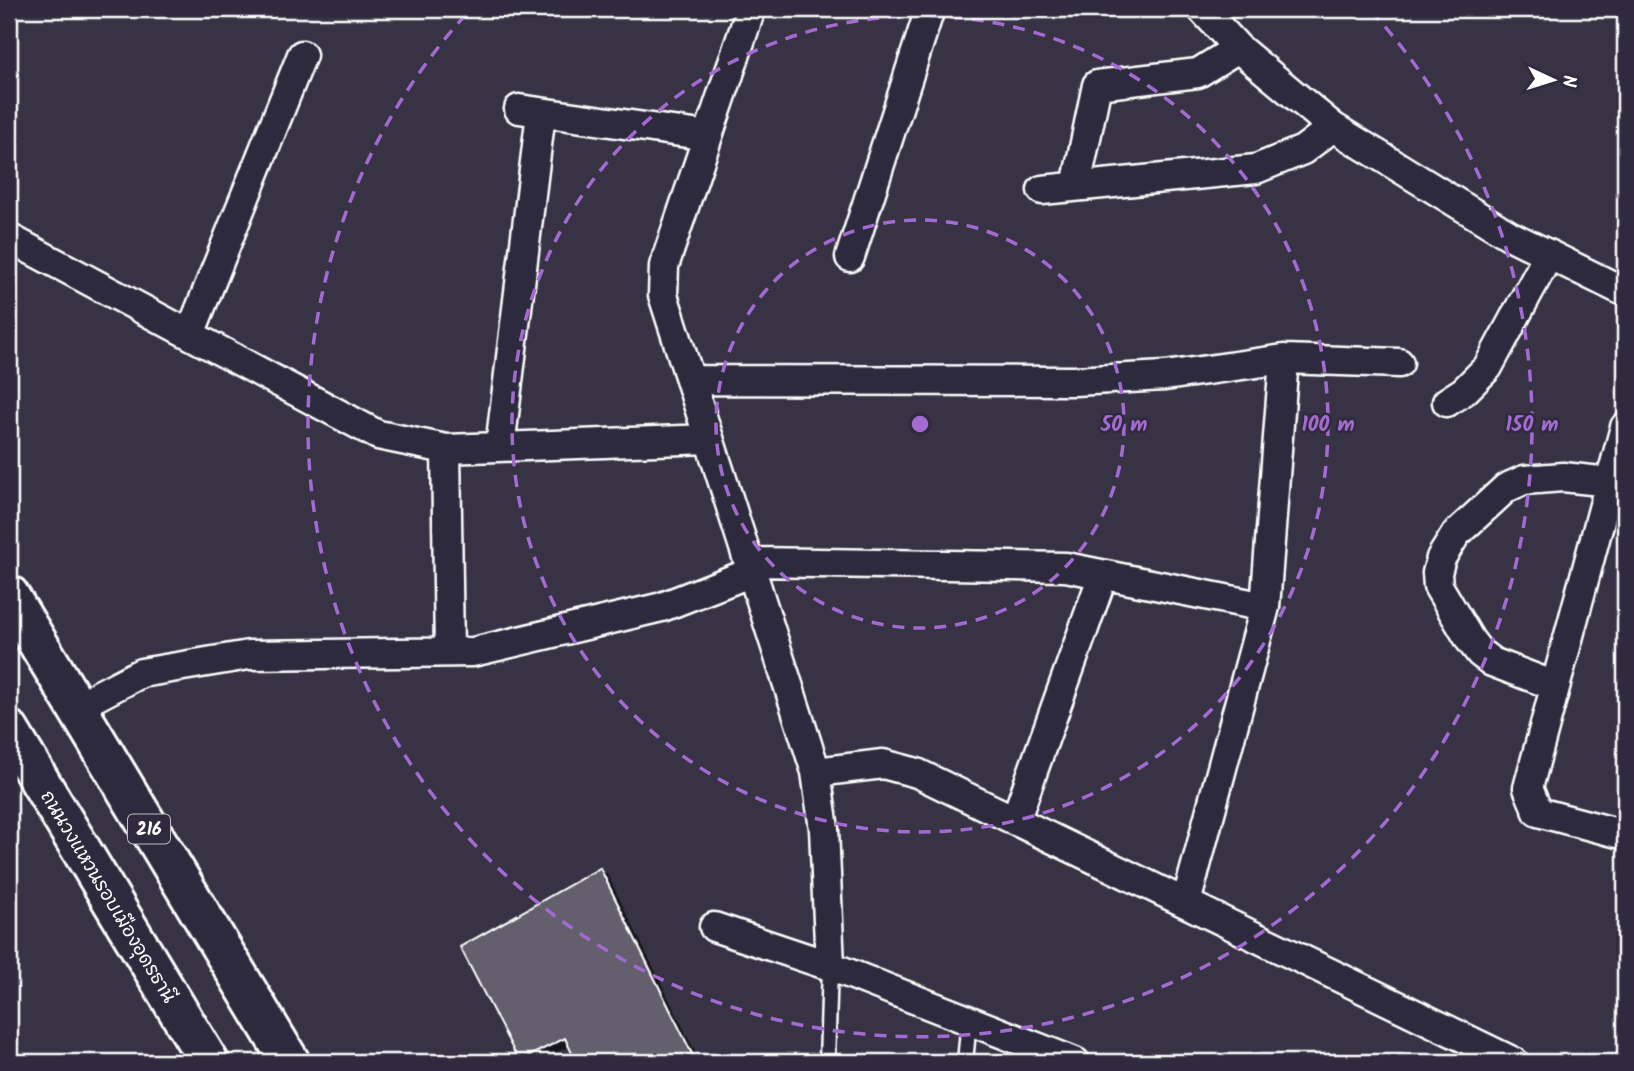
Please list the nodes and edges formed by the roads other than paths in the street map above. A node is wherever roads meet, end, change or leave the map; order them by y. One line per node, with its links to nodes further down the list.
1 (751, 9): 7 (street)
2 (930, 9): 12 (street)
3 (1202, 9): 4 (street)
4 (1238, 48): 6 (street); 8 (street)
5 (302, 55): 14 (street)
6 (1333, 127): 8 (street); 11 (street)
7 (708, 136): 17 (street); 21 (street)
8 (1076, 186): 9 (street)
9 (1042, 190)
10 (9, 237): 14 (street)
11 (1549, 254): 13 (street); 18 (street)
12 (850, 257)
13 (1625, 292)
14 (190, 334): 22 (street)
15 (1284, 359): 16 (street); 17 (street); 27 (street)
16 (1399, 363)
17 (690, 380): 20 (street)
18 (1447, 402)
19 (1625, 427): 23 (street)
20 (709, 439): 21 (street); 24 (street)
21 (500, 447): 22 (street)
22 (446, 449): 28 (street)
23 (1610, 482): 29 (street); 29 (street)
24 (750, 567): 25 (street); 28 (street); 32 (street)
25 (1103, 575): 27 (street); 33 (street)
26 (9, 595): 30 (main road, 216)
27 (1265, 607): 35 (street)
28 (449, 651): 30 (street)
29 (1555, 686): 34 (street)
30 (76, 707): 40 (main road, 216)
31 (9, 730): 39 (main road, ถนนวงแหวนรอบเมืองอุดรธานี)
32 (816, 772): 33 (street); 37 (street)
33 (1015, 821): 35 (street)
34 (1625, 835)
35 (1186, 903): 44 (street)
36 (714, 927): 37 (street)
37 (830, 966): 38 (street); 41 (lane)
38 (969, 1020): 42 (lane); 43 (street)
39 (209, 1062)
40 (290, 1062)
41 (827, 1062)
42 (965, 1062)
43 (1075, 1062)
44 (1514, 1062)

